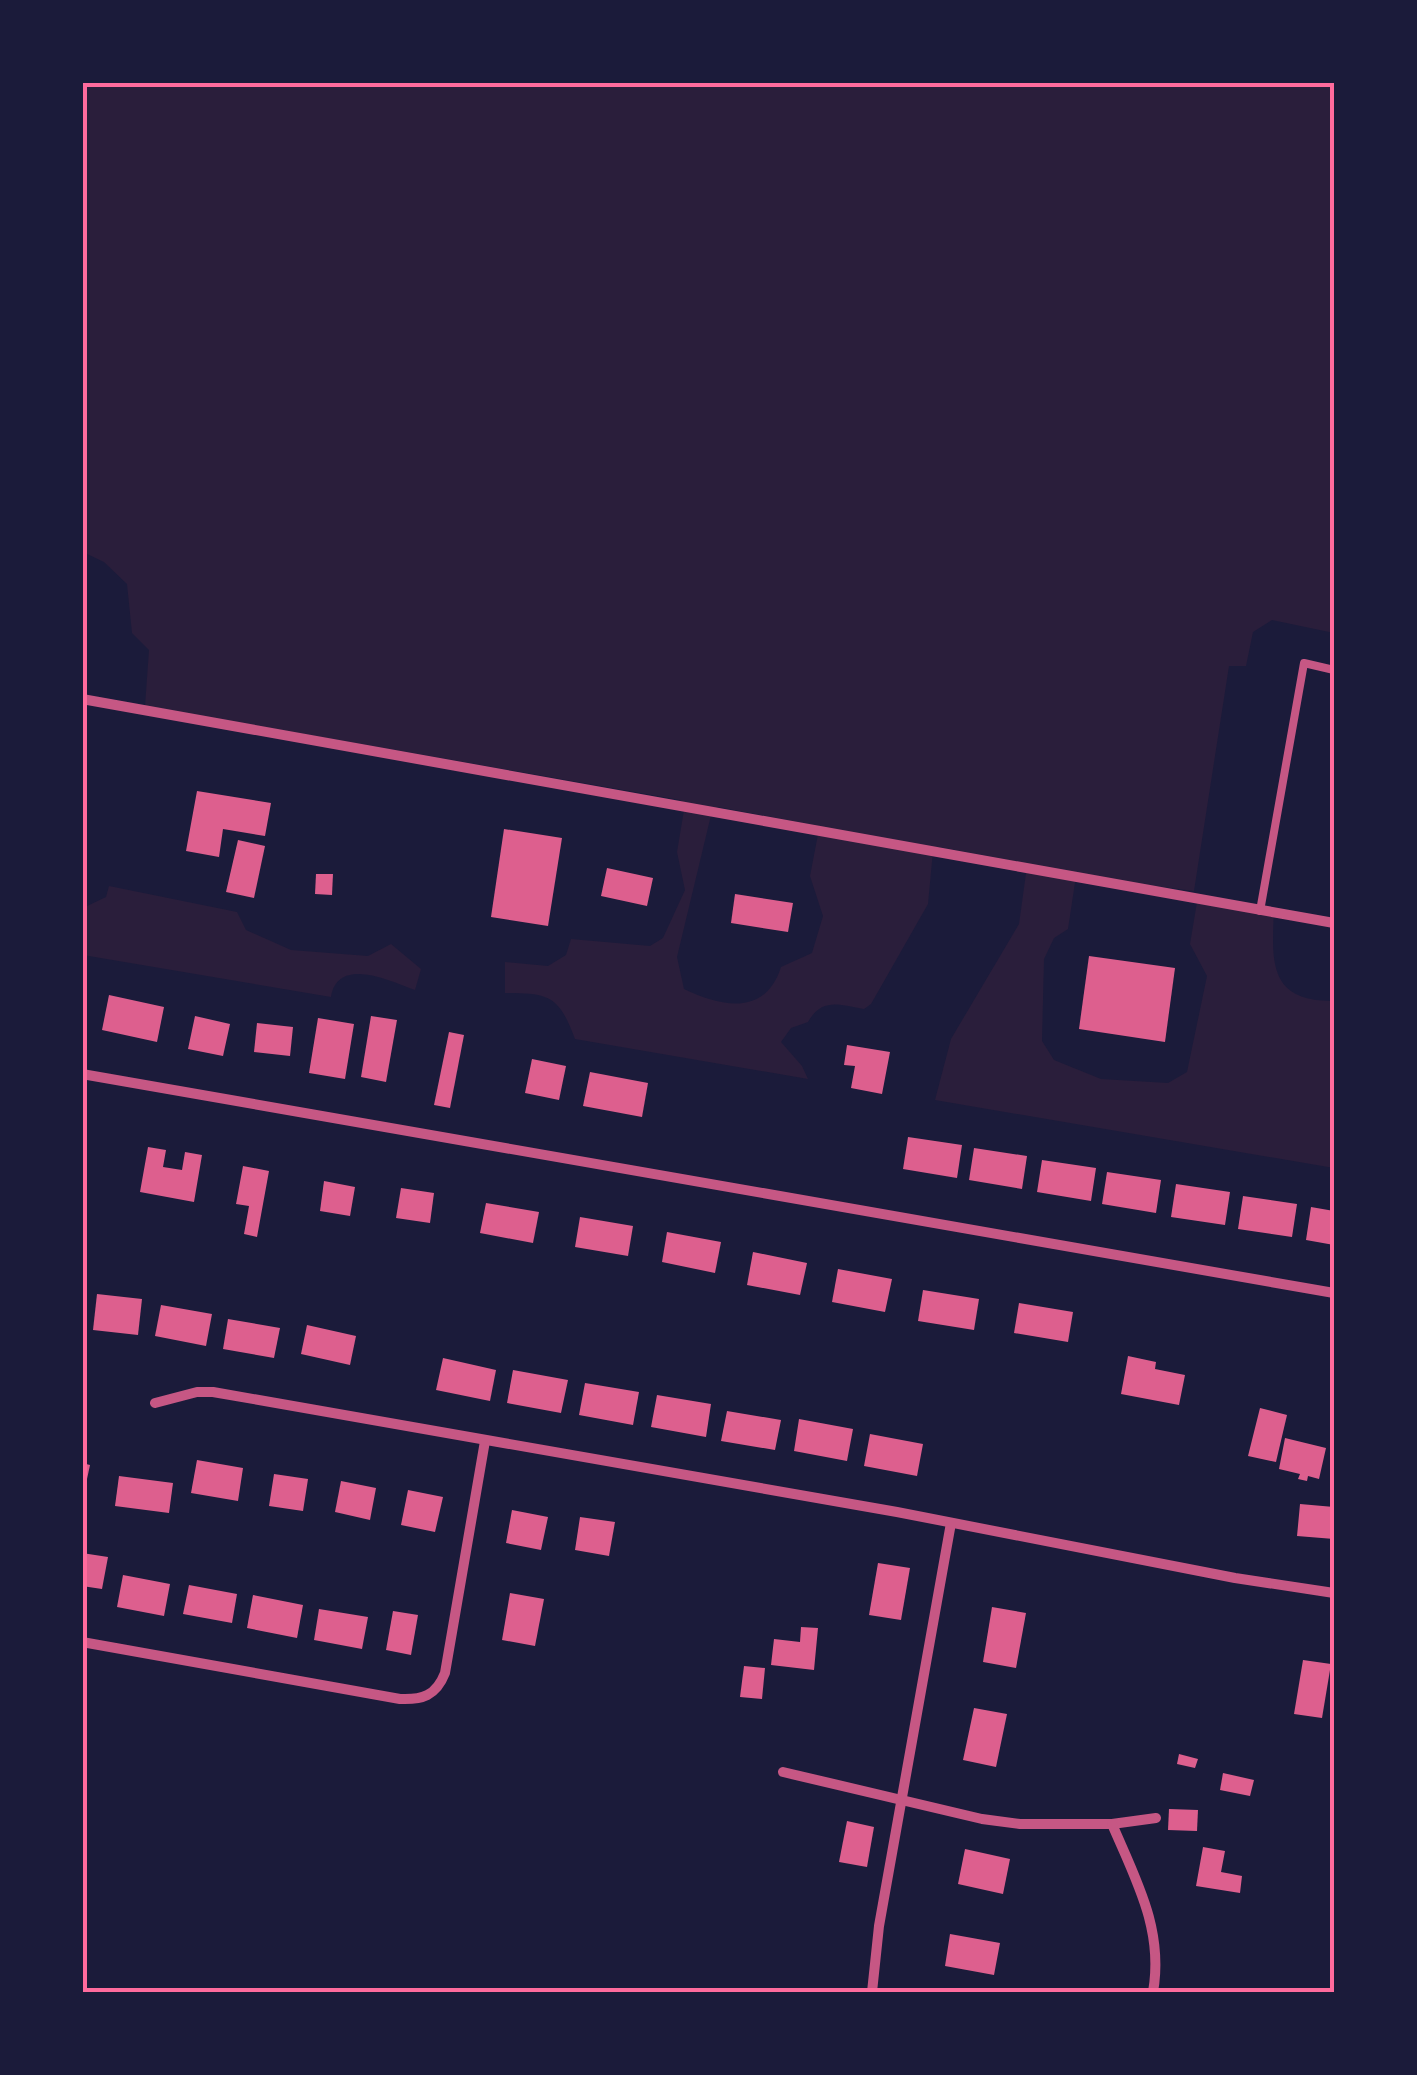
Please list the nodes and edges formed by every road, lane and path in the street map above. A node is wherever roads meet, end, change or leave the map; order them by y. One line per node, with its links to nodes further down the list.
1 (1334, 670): 3 (lane)
2 (82, 699): 3 (street)
3 (1260, 911): 4 (street)
4 (1334, 923)
5 (82, 1074): 6 (street)
6 (1334, 1293)
7 (154, 1404): 8 (street)
8 (485, 1441): 9 (street); 11 (street)
9 (952, 1522): 10 (street); 13 (street)
10 (1334, 1594)
11 (82, 1642)
12 (783, 1772): 13 (street)
13 (902, 1798): 15 (street); 16 (street)
14 (1156, 1818): 15 (street)
15 (1112, 1824): 17 (street)
16 (872, 1992)
17 (1153, 1992)

